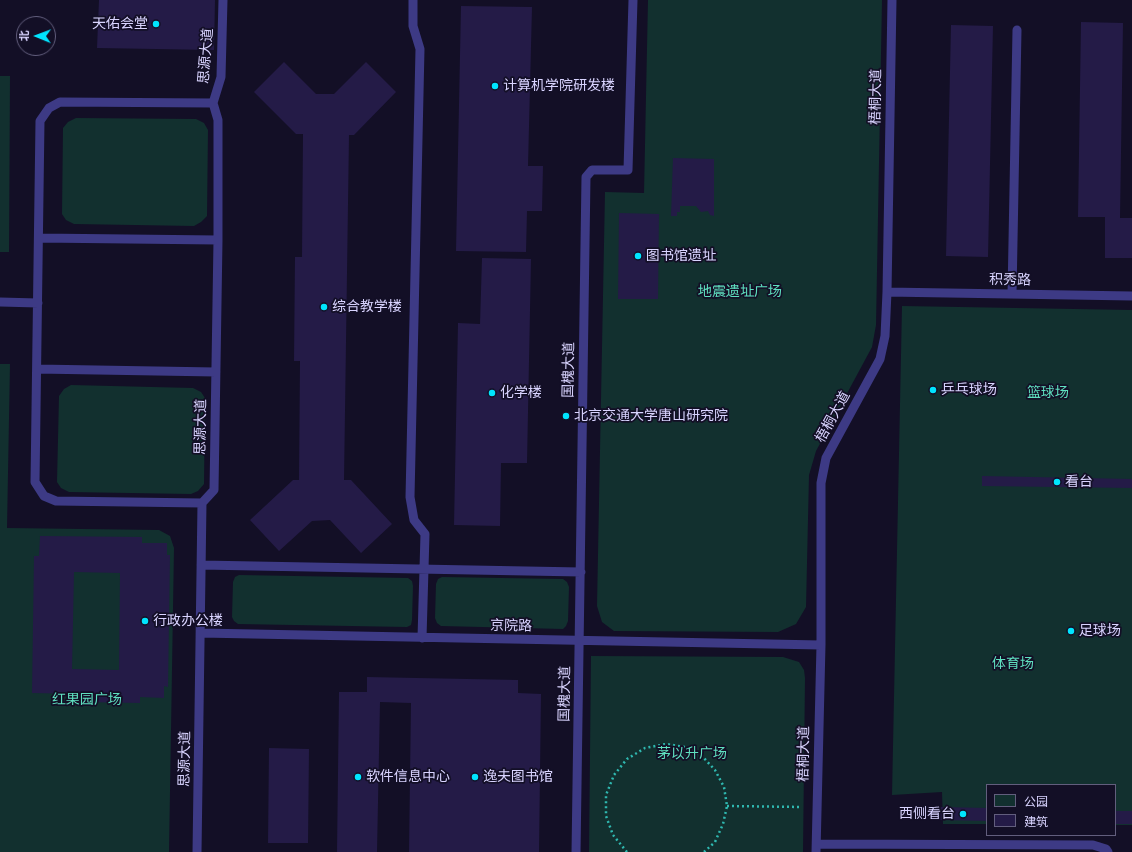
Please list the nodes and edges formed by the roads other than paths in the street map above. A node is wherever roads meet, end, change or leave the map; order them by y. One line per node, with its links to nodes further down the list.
1 (223, 0): 6 (lane, 思源大道)
2 (413, 0): 18 (lane)
3 (633, 0): 19 (lane, 国槐大道)
4 (892, 0): 9 (lane, 梧桐大道)
5 (1018, 30): 10 (lane)
6 (213, 104): 7 (lane); 8 (lane, 思源大道)
7 (39, 238): 8 (lane); 13 (lane)
8 (218, 240): 15 (lane, 思源大道)
9 (887, 292): 10 (lane, 积秀路); 23 (lane, 梧桐大道)
10 (1012, 294): 11 (lane, 积秀路)
11 (1132, 296)
12 (0, 302): 13 (lane)
13 (38, 303): 14 (lane)
14 (37, 369): 15 (lane); 16 (lane)
15 (216, 372): 16 (lane, 思源大道)
16 (202, 503): 17 (lane, 思源大道)
17 (201, 565): 18 (lane); 20 (lane, 思源大道)
18 (424, 570): 19 (lane); 21 (lane)
19 (581, 572): 22 (lane, 国槐大道)
20 (201, 633): 21 (lane, 京院路); 25 (lane, 思源大道)
21 (422, 638): 22 (lane, 京院路)
22 (580, 641): 23 (lane, 京院路); 26 (lane, 国槐大道)
23 (821, 646): 24 (lane, 梧桐大道)
24 (816, 848): 27 (lane)
25 (197, 852)
26 (576, 852)
27 (1108, 852)

